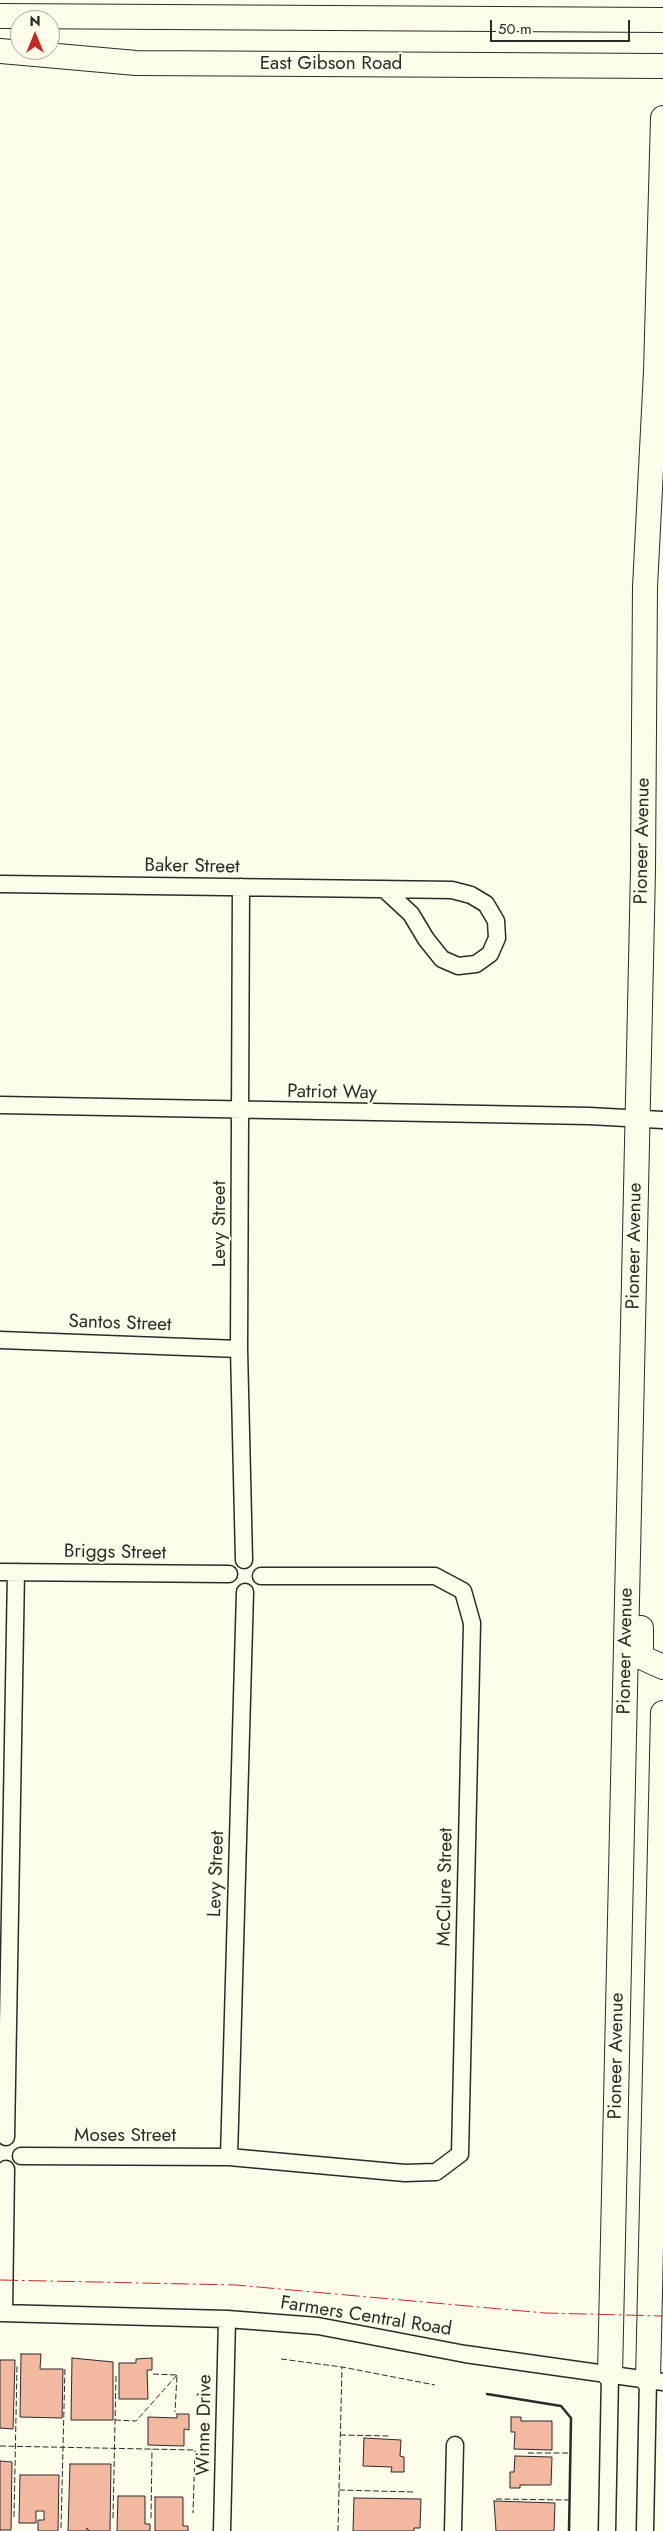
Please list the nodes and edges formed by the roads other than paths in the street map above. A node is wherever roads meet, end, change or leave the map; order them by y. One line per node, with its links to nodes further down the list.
1 (0, 16): 2 (street)
2 (663, 20)
3 (0, 51): 4 (street, East Gibson Road)
4 (663, 66)
5 (663, 118): 11 (street, Pioneer Avenue)
6 (0, 884): 7 (street, Baker Street)
7 (241, 887): 8 (street, Baker Street); 10 (street, Levy Street)
8 (384, 889): 8 (street, Baker Street)
9 (0, 1105): 10 (street, Patriot Way)
10 (241, 1111): 11 (street, Patriot Way); 14 (street, Levy Street)
11 (638, 1118): 12 (street, Patriot Way); 15 (street, Pioneer Avenue)
12 (663, 1120)
13 (0, 1340): 14 (street, Santos Street)
14 (239, 1349): 16 (street, Levy Street)
15 (629, 1533): 21 (street); 29 (street, Pioneer Avenue)
16 (244, 1560): 18 (street); 19 (street)
17 (8, 1572): 18 (street, Briggs Street); 23 (street)
18 (229, 1574): 20 (street)
19 (261, 1576): 20 (street); 25 (street, McClure Street)
20 (246, 1592): 25 (street, Levy Street)
21 (663, 1667)
22 (663, 1713): 30 (street, Pioneer Avenue)
23 (3, 2138): 24 (street)
24 (22, 2156): 25 (street, Moses Street); 26 (street)
25 (229, 2157)
26 (3, 2169): 27 (street)
27 (2, 2313): 28 (street, Farmers Central Road)
28 (227, 2319): 29 (street, Farmers Central Road); 32 (street, Winne Drive)
29 (610, 2375): 30 (street, Farmers Central Road); 34 (street)
30 (656, 2381): 35 (street)
31 (455, 2445): 33 (street)
32 (222, 2531)
33 (453, 2531)
34 (607, 2531)
35 (645, 2531)

